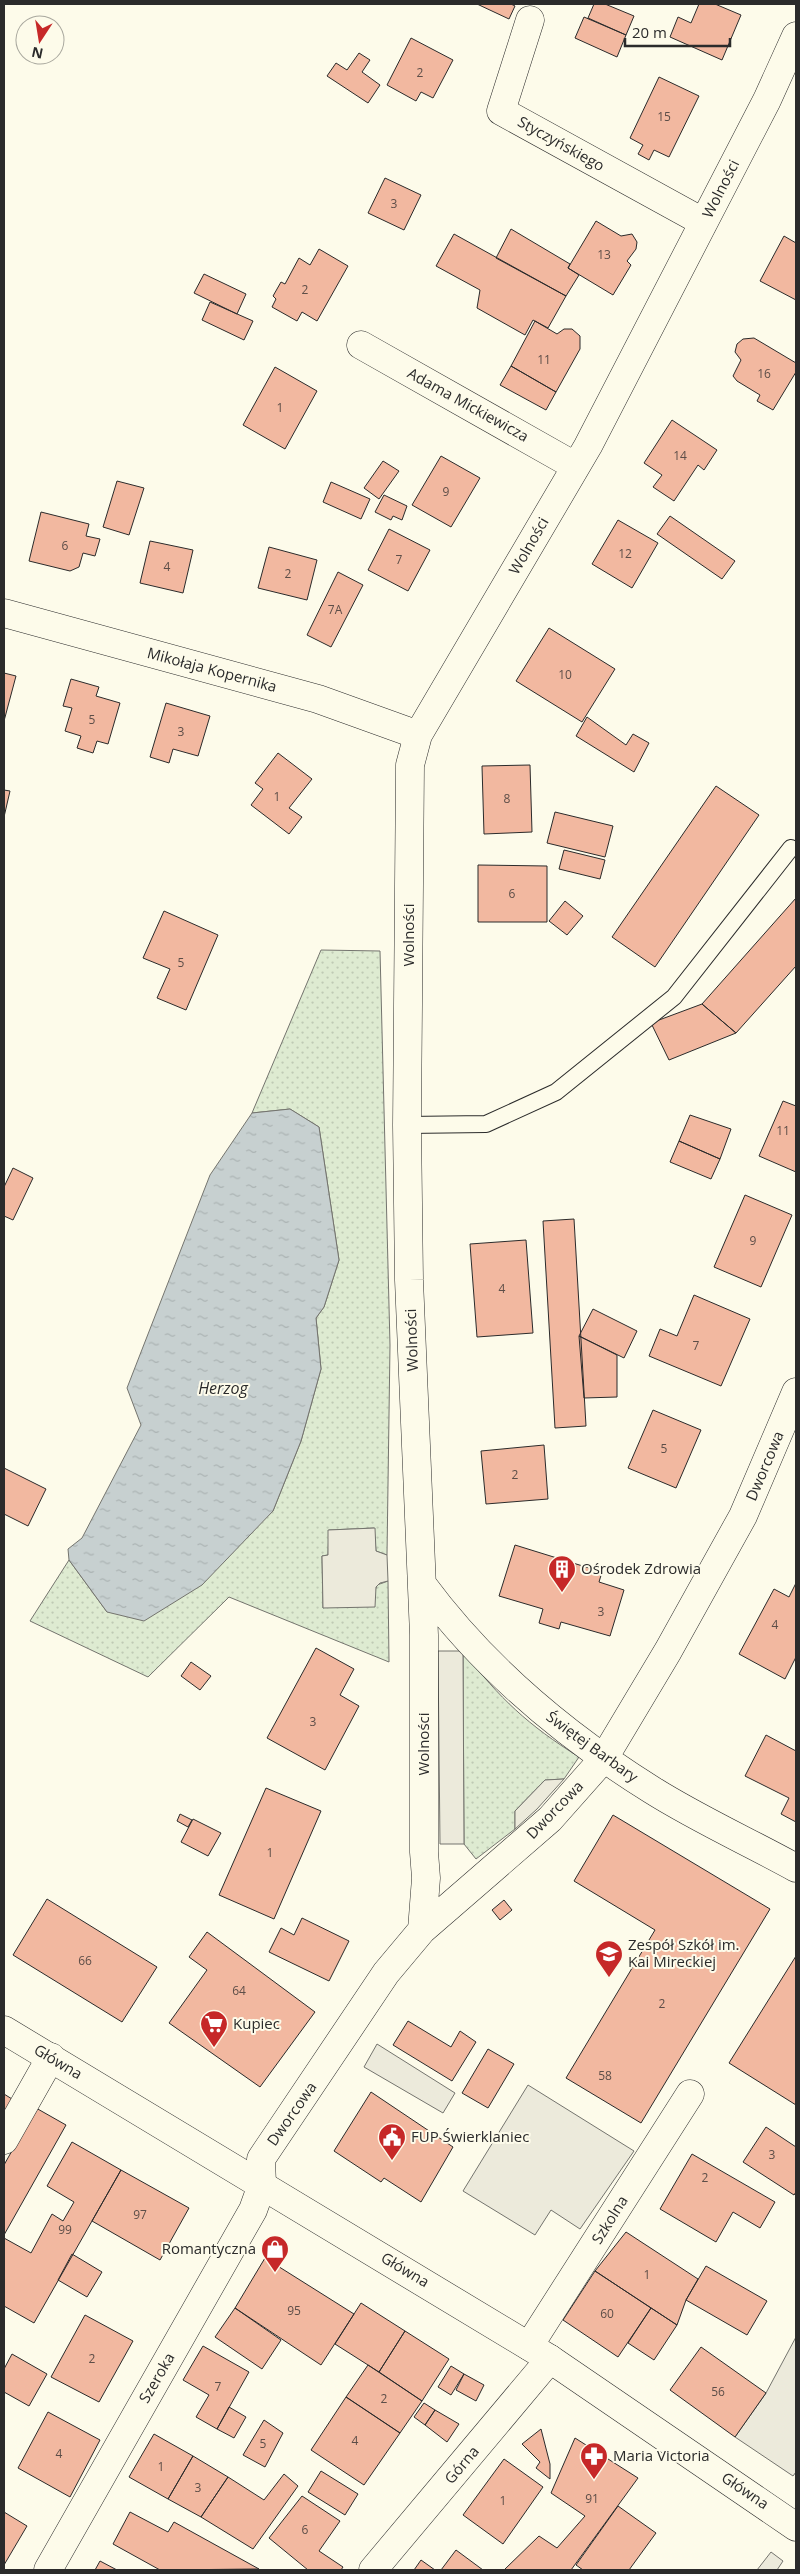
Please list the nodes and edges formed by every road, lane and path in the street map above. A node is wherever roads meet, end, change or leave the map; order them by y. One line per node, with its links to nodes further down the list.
1 (530, 20): 3 (street, Styczyńskiego)
2 (796, 36): 3 (street, Wolności)
3 (704, 222): 5 (street, Wolności)
4 (361, 345): 5 (street, Adama Mickiewicza)
5 (575, 466): 7 (street, Wolności)
6 (4, 613): 7 (street, Mikołaja Kopernika)
7 (418, 735): 9 (street, Wolności)
8 (791, 848): 9 (lane)
9 (407, 1125): 11 (street, Wolności)
10 (796, 1392): 12 (street, Dworcowa)
11 (422, 1584): 12 (street, Świętej Barbary); 14 (street, Wolności)
12 (604, 1758): 13 (street, Świętej Barbary); 14 (street, Dworcowa)
13 (796, 1868)
14 (422, 1930): 19 (street, Dworcowa)
15 (4, 2030): 16 (street, Główna)
16 (51, 2057): 18 (street); 19 (street, Główna)
17 (690, 2094): 20 (street, Szkolna)
18 (4, 2140)
19 (262, 2185): 20 (street, Główna); 22 (street, Szeroka)
20 (539, 2352): 21 (street, Główna); 23 (street, Górna)
21 (796, 2527)
22 (48, 2570)
23 (373, 2570)

